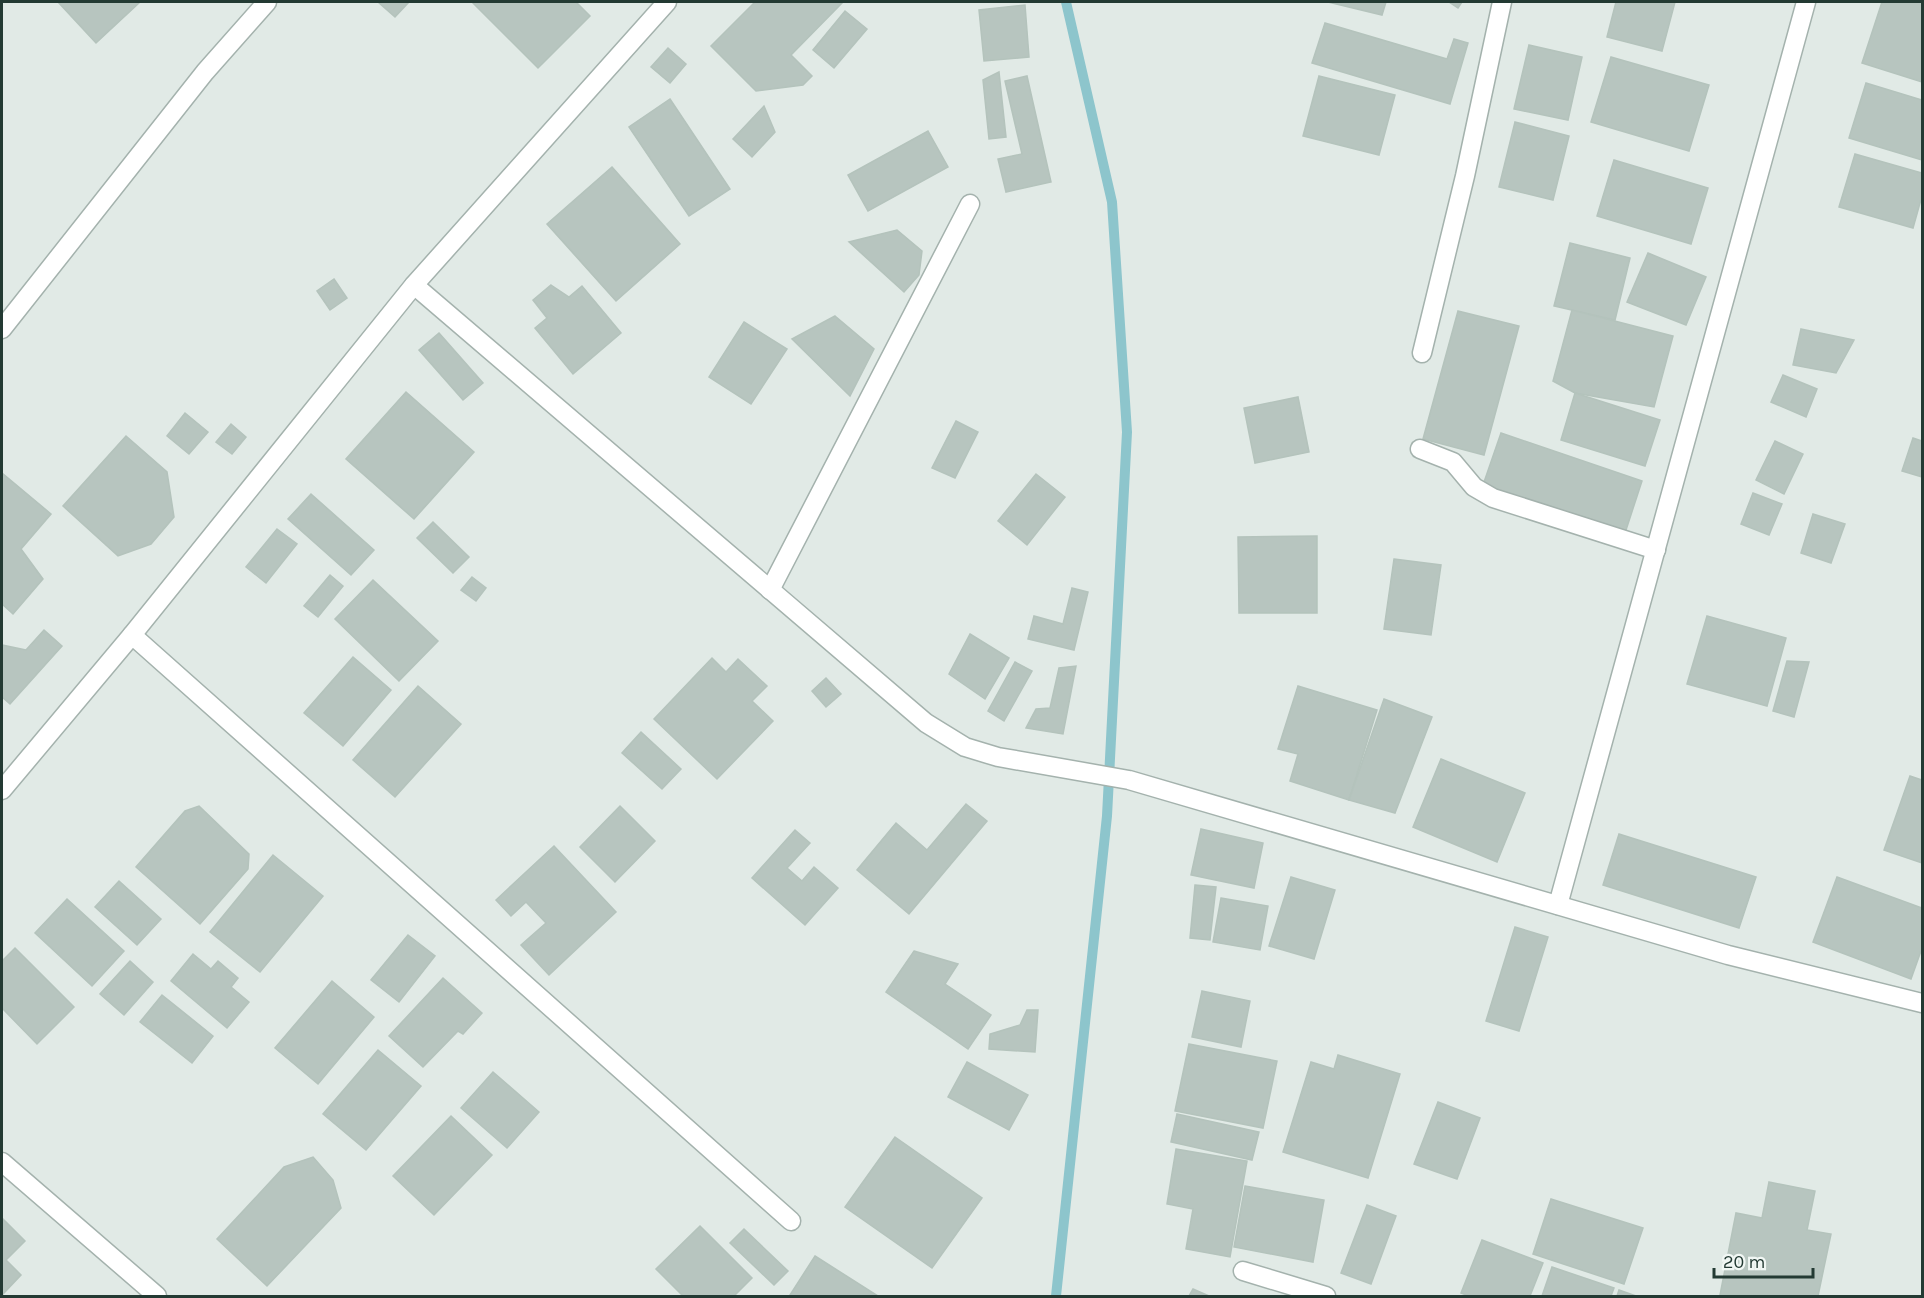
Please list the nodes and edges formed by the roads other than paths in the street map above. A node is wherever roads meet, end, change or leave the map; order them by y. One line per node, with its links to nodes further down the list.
1 (267, 2): 7 (street)
2 (667, 2): 6 (street)
3 (1502, 2): 8 (street)
4 (1806, 2): 10 (street)
5 (970, 204): 11 (street)
6 (414, 285): 11 (street); 12 (street)
7 (2, 328)
8 (1422, 353)
9 (1420, 449): 10 (street)
10 (1656, 550): 14 (street)
11 (770, 590): 14 (street)
12 (132, 635): 13 (street); 17 (street)
13 (2, 790)
14 (1558, 905): 15 (street)
15 (1923, 1004)
16 (2, 1162): 19 (street)
17 (791, 1221)
18 (1243, 1271): 20 (street)
19 (157, 1296)
20 (1326, 1296)

